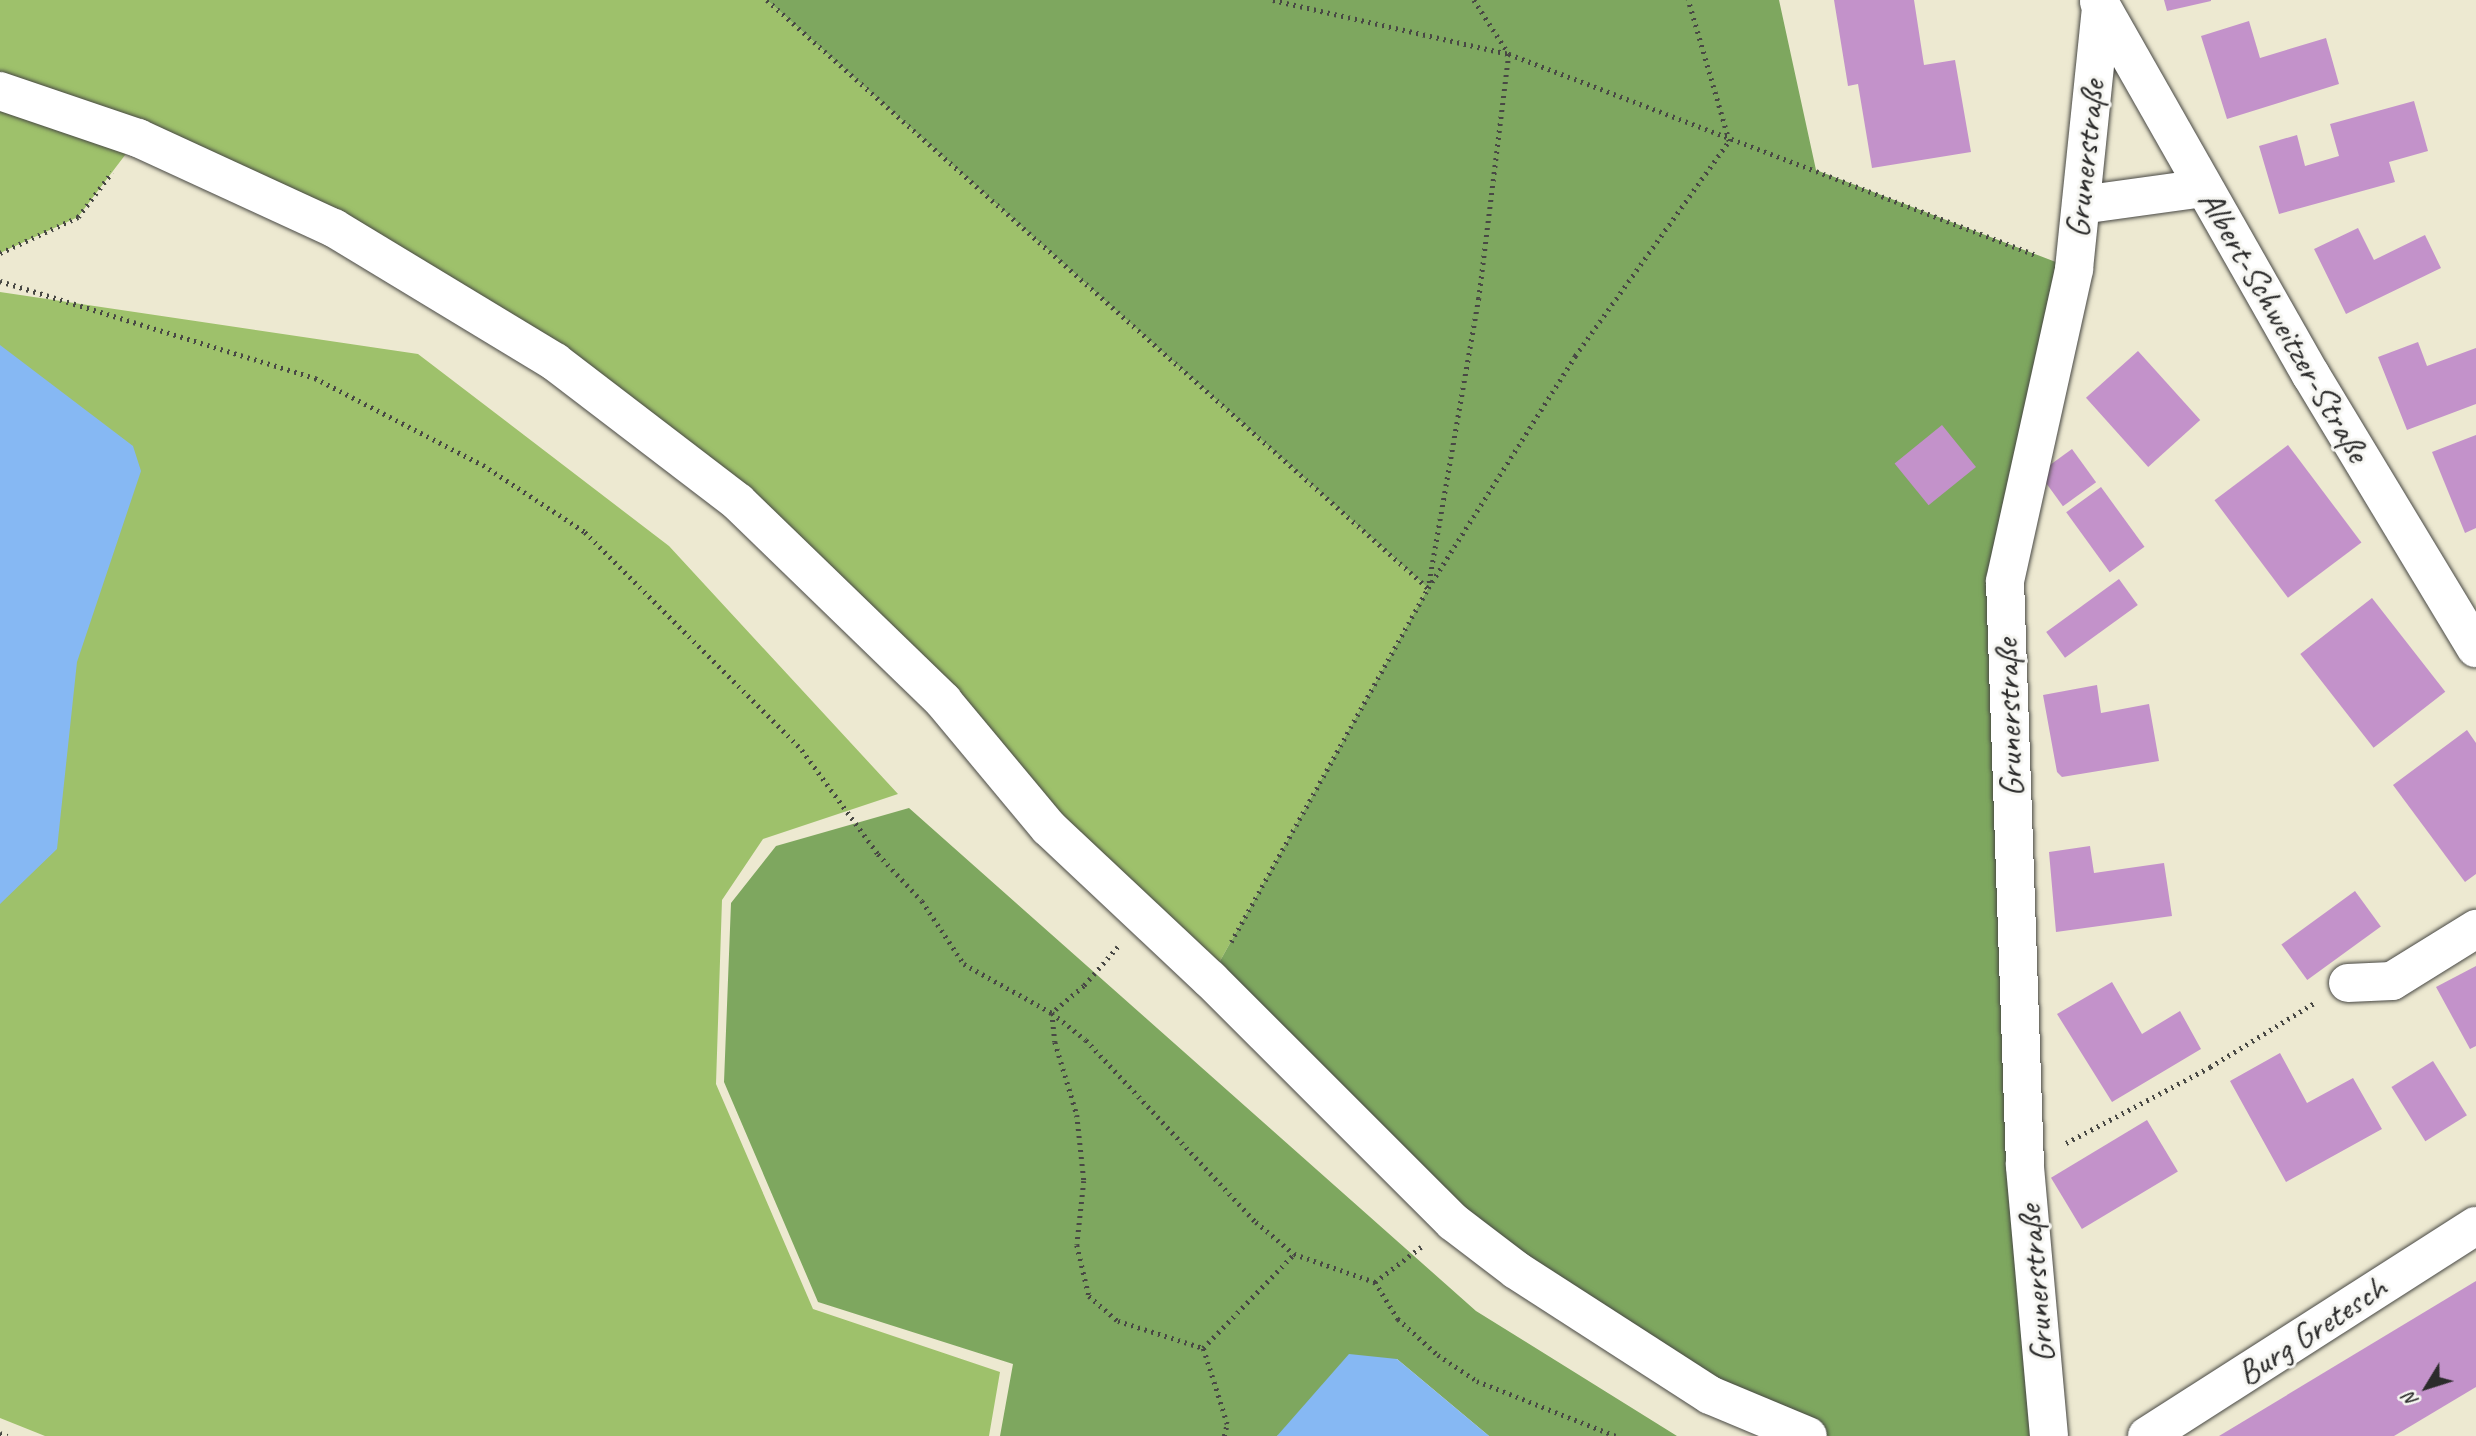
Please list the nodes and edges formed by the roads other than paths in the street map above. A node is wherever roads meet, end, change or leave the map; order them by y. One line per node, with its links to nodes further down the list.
1 (2100, 4): 3 (street, Albert-Schweitzer-Straße); 4 (street, Grunerstraße)
2 (0, 91): 10 (street)
3 (2204, 188): 4 (street); 5 (street, Albert-Schweitzer-Straße)
4 (2081, 205): 11 (street, Grunerstraße)
5 (2463, 598): 6 (street, Albert-Schweitzer-Straße)
6 (2476, 648)
7 (2476, 929): 8 (street)
8 (2348, 983)
9 (2476, 1226): 12 (street, Burg Gretesch)
10 (1808, 1436)
11 (2049, 1436)
12 (2147, 1436)

